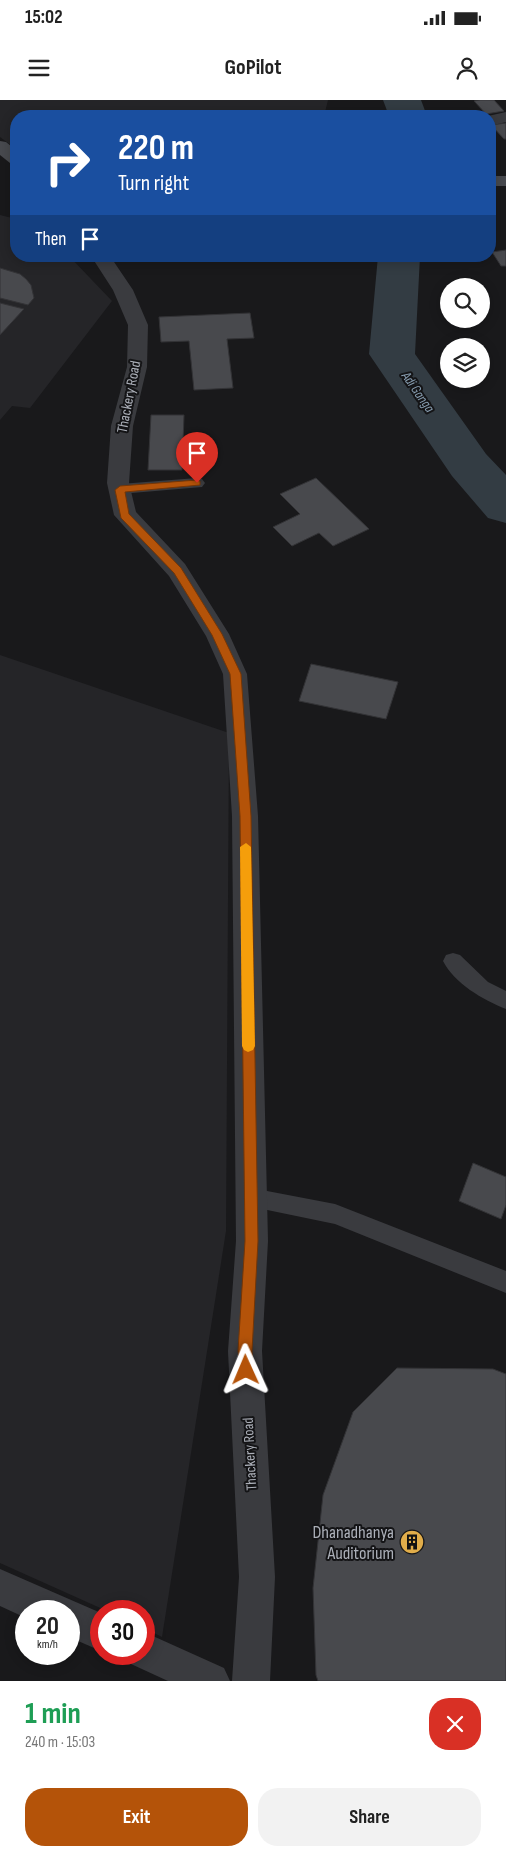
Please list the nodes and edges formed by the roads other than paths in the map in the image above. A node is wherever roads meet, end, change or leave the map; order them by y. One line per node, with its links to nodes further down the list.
1 (0, 146): 2 (main road)
2 (10, 154)
3 (104, 262): 5 (street, Thackery Road)
4 (197, 483): 5 (lane)
5 (120, 490): 8 (street, Thackery Road)
6 (453, 961): 7 (lane)
7 (506, 1000)
8 (251, 1198): 9 (lane); 14 (street, Thackery Road)
9 (506, 1282)
10 (0, 1587): 11 (street)
11 (29, 1600)
12 (155, 1656): 13 (street)
13 (211, 1681)
14 (251, 1681)

